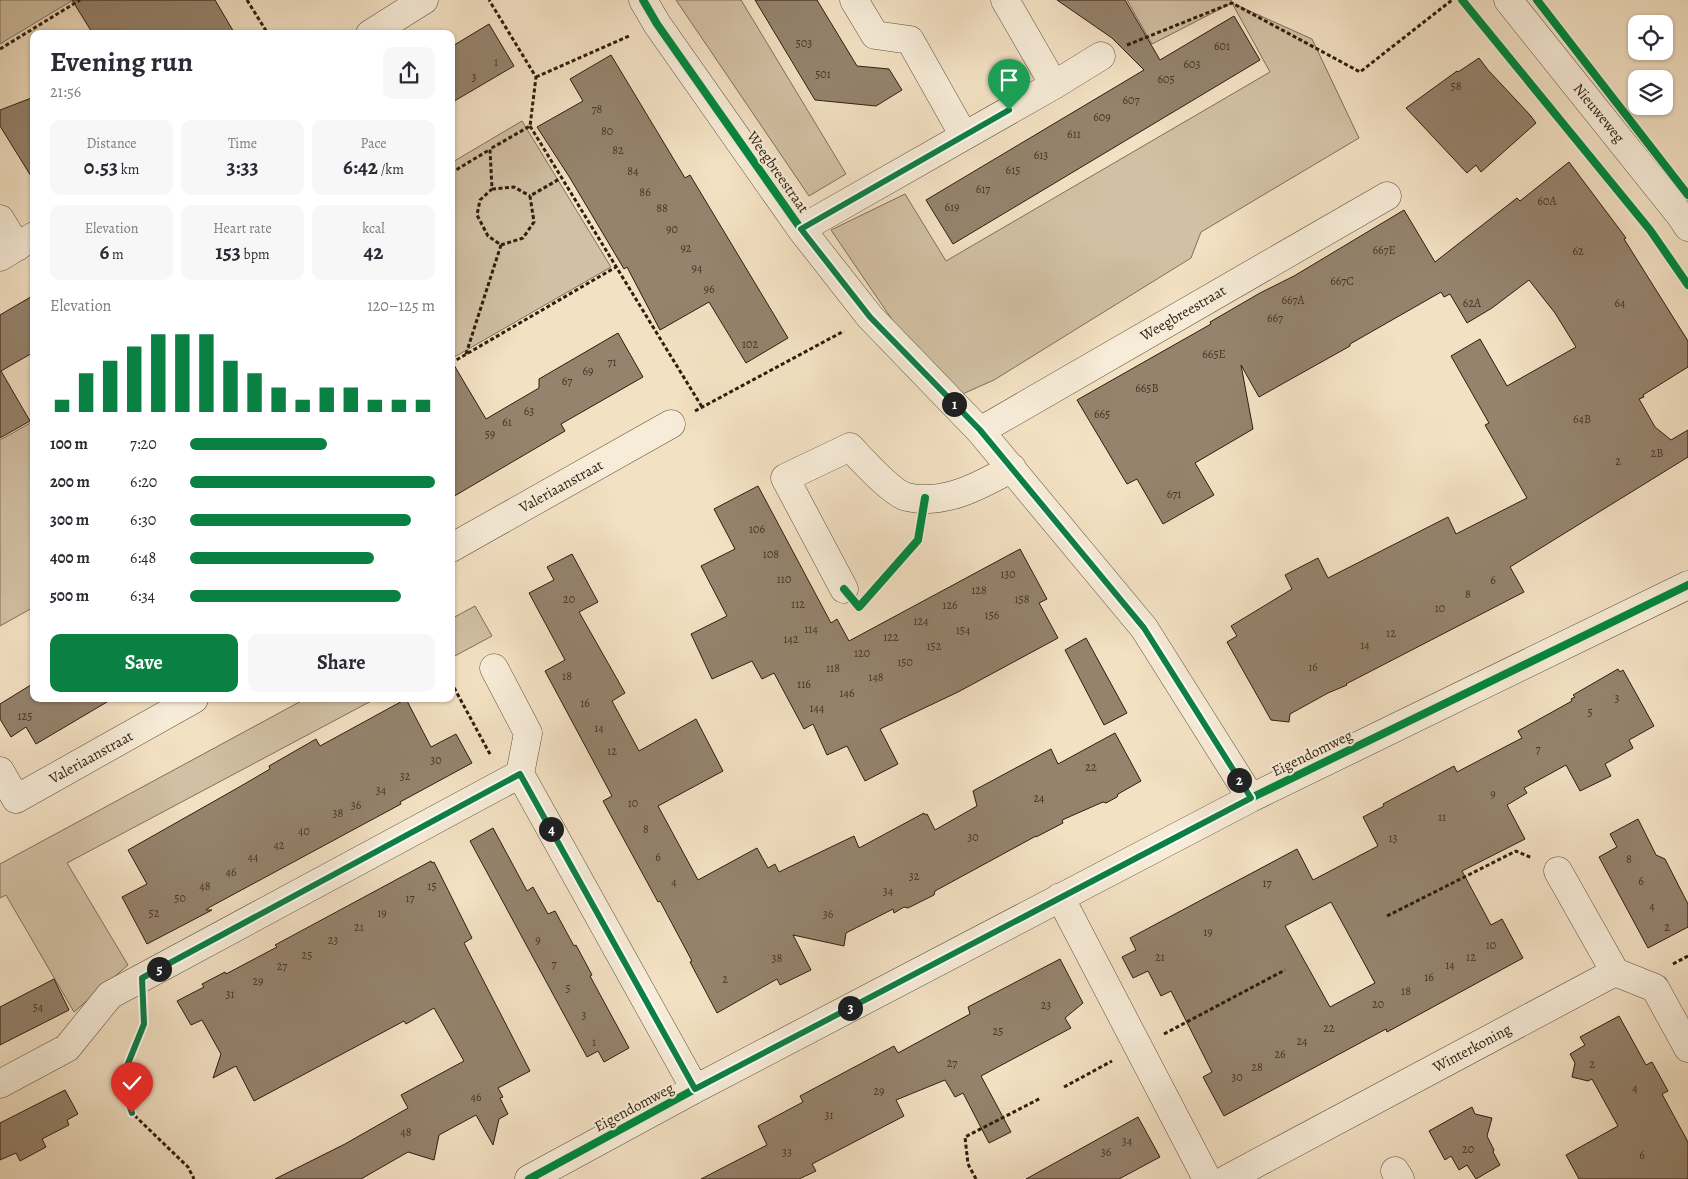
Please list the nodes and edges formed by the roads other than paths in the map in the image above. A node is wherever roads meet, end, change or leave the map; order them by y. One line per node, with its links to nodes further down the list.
1 (424, 0): 6 (street)
2 (643, 0): 13 (street, Weegbreestraat)
3 (854, 0): 9 (street)
4 (1005, 0): 8 (street)
5 (1508, 0): 12 (street, Nieuweweg)
6 (376, 30)
7 (1101, 56): 8 (street, Weegbreestraat)
8 (1054, 85): 9 (street, Weegbreestraat)
9 (964, 136): 13 (street, Weegbreestraat)
10 (1387, 196): 16 (street, Weegbreestraat)
11 (0, 219): 14 (street)
12 (1688, 227)
13 (801, 229): 16 (street, Weegbreestraat)
14 (17, 246)
15 (671, 424): 18 (street, Valeriaanstraat)
16 (980, 430): 17 (street, Weegbreestraat)
17 (1012, 468): 20 (street); 25 (street, Weegbreestraat)
18 (455, 546)
19 (1688, 585): 25 (street, Eigendomweg)
20 (844, 590)
21 (494, 668): 24 (street)
22 (189, 702): 23 (street, Valeriaanstraat)
23 (0, 771)
24 (520, 774): 30 (street); 31 (street)
25 (1251, 798): 27 (street, Eigendomweg)
26 (1558, 870): 28 (street)
27 (1060, 897): 31 (street, Eigendomweg); 33 (street)
28 (1614, 972): 29 (street); 34 (street, Winterkoning)
29 (1688, 1048)
30 (0, 1084)
31 (695, 1089): 32 (street, Eigendomweg)
32 (529, 1179)
33 (1207, 1179)
34 (1227, 1179)

